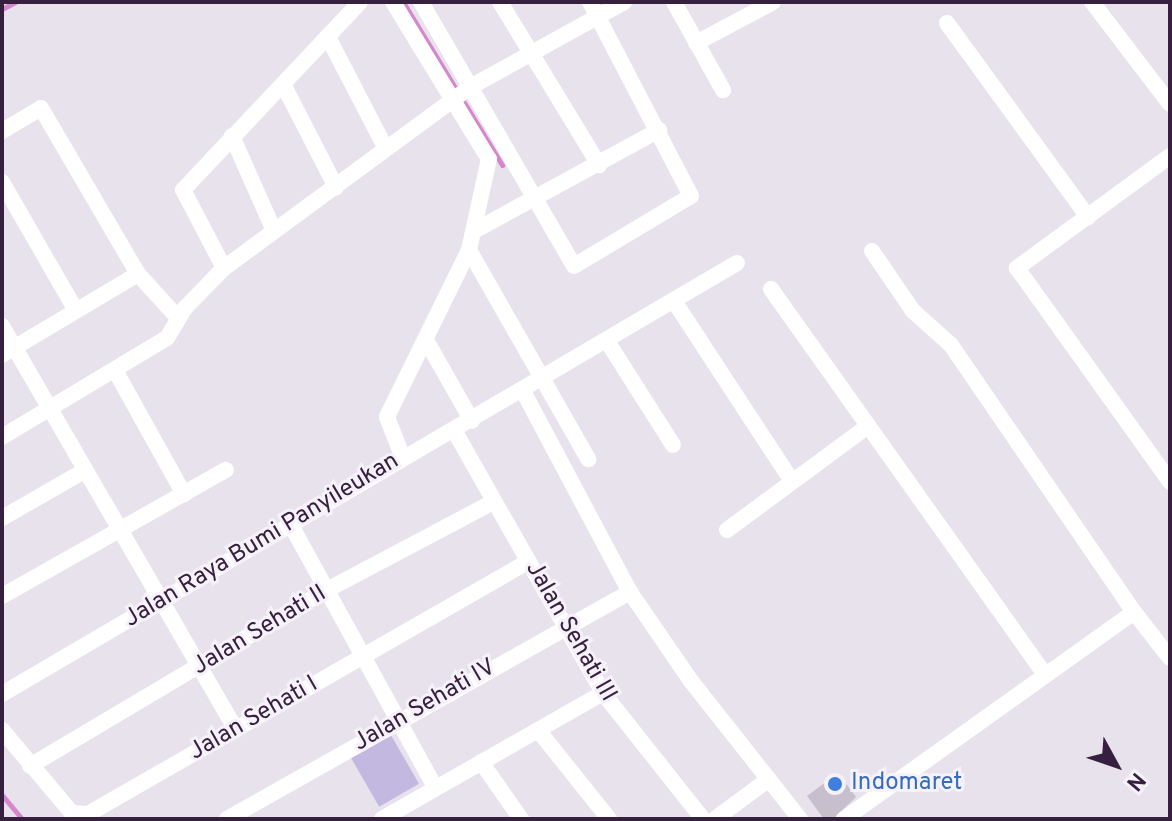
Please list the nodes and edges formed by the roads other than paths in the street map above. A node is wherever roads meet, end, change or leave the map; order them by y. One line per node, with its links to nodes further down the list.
1 (360, 2): 11 (street)
2 (393, 2): 16 (street)
3 (421, 2): 16 (street)
4 (500, 2): 13 (street)
5 (624, 2): 9 (street)
6 (674, 2): 12 (street)
7 (773, 2): 12 (street)
8 (1092, 2): 17 (street)
9 (594, 9): 13 (street); 18 (street)
10 (947, 23): 27 (street)
11 (329, 39): 14 (street); 21 (street)
12 (696, 43): 15 (street)
13 (531, 56): 16 (street); 23 (street)
14 (284, 86): 20 (street); 25 (street)
15 (723, 90)
16 (463, 93): 21 (street); 26 (street); 29 (street)
17 (1170, 104)
18 (659, 130): 23 (street); 26 (street)
19 (2, 131): 34 (street)
20 (232, 136): 28 (street); 33 (street)
21 (385, 147): 25 (street)
22 (1170, 156): 27 (street)
23 (599, 165): 26 (street)
24 (2, 182): 37 (street)
25 (336, 187): 28 (street)
26 (533, 203): 29 (street)
27 (1088, 217): 57 (street)
28 (274, 231): 33 (street)
29 (474, 231): 30 (street)
30 (469, 250): 40 (street); 44 (street)
31 (872, 251): 69 (street)
32 (737, 263): 36 (street, Jalan Raya Bumi Panyileukan)
33 (224, 268): 38 (street)
34 (138, 274): 37 (street); 38 (street)
35 (771, 289): 48 (street)
36 (674, 301): 41 (street, Jalan Raya Bumi Panyileukan); 56 (street)
37 (75, 309): 42 (street)
38 (178, 318): 43 (street)
39 (2, 326): 42 (street)
40 (426, 340): 47 (street); 52 (street)
41 (607, 341): 44 (street, Jalan Raya Bumi Panyileukan); 51 (street)
42 (8, 352): 46 (street)
43 (116, 372): 46 (street); 58 (street)
44 (540, 381): 45 (street, Jalan Raya Bumi Panyileukan); 53 (street)
45 (523, 391): 47 (street, Jalan Raya Bumi Panyileukan); 66 (street)
46 (50, 411): 50 (street); 55 (street)
47 (472, 421): 49 (street, Jalan Raya Bumi Panyileukan)
48 (868, 426): 63 (street); 74 (street)
49 (455, 432): 52 (street, Jalan Raya Bumi Panyileukan); 59 (street, Jalan Sehati III)
50 (2, 437)
51 (673, 445)
52 (403, 458): 61 (street, Jalan Raya Bumi Panyileukan)
53 (588, 459)
54 (226, 470): 58 (street)
55 (84, 471): 60 (street); 62 (street)
56 (787, 474)
57 (1170, 482)
58 (188, 492): 62 (street)
59 (493, 502): 64 (street, Jalan Sehati III); 65 (street, Jalan Sehati II)
60 (2, 518)
61 (292, 527): 65 (street); 68 (street, Jalan Raya Bumi Panyileukan)
62 (121, 529): 67 (street); 68 (street)
63 (727, 530)
64 (529, 561): 70 (street, Jalan Sehati III); 71 (street, Jalan Sehati I)
65 (325, 591): 71 (street); 73 (street, Jalan Sehati II)
66 (627, 594): 70 (street, Jalan Sehati IV); 83 (street)
67 (2, 596)
68 (163, 600): 73 (street); 76 (street, Jalan Raya Bumi Panyileukan)
69 (1134, 612): 72 (street); 74 (street)
70 (565, 626): 75 (street, Jalan Sehati III); 77 (street, Jalan Sehati IV)
71 (363, 656): 77 (street); 78 (street, Jalan Sehati I)
72 (1170, 658)
73 (200, 666): 78 (street); 82 (street, Jalan Sehati II)
74 (1045, 674): 92 (street)
75 (603, 693): 80 (street); 89 (street, Jalan Sehati III)
76 (2, 694)
77 (398, 721): 84 (street); 85 (street, Jalan Sehati IV)
78 (236, 729): 82 (street, Jalan Sehati I)
79 (2, 730): 82 (street, Jalan Sehati I)
80 (538, 730): 81 (street); 88 (street)
81 (481, 762): 84 (street); 87 (street)
82 (30, 766)
83 (769, 779): 90 (street); 91 (street)
84 (435, 787): 86 (street)
85 (227, 819)
86 (382, 819)
87 (521, 819)
88 (609, 819)
89 (703, 819)
90 (715, 819)
91 (800, 819)
92 (844, 819)

